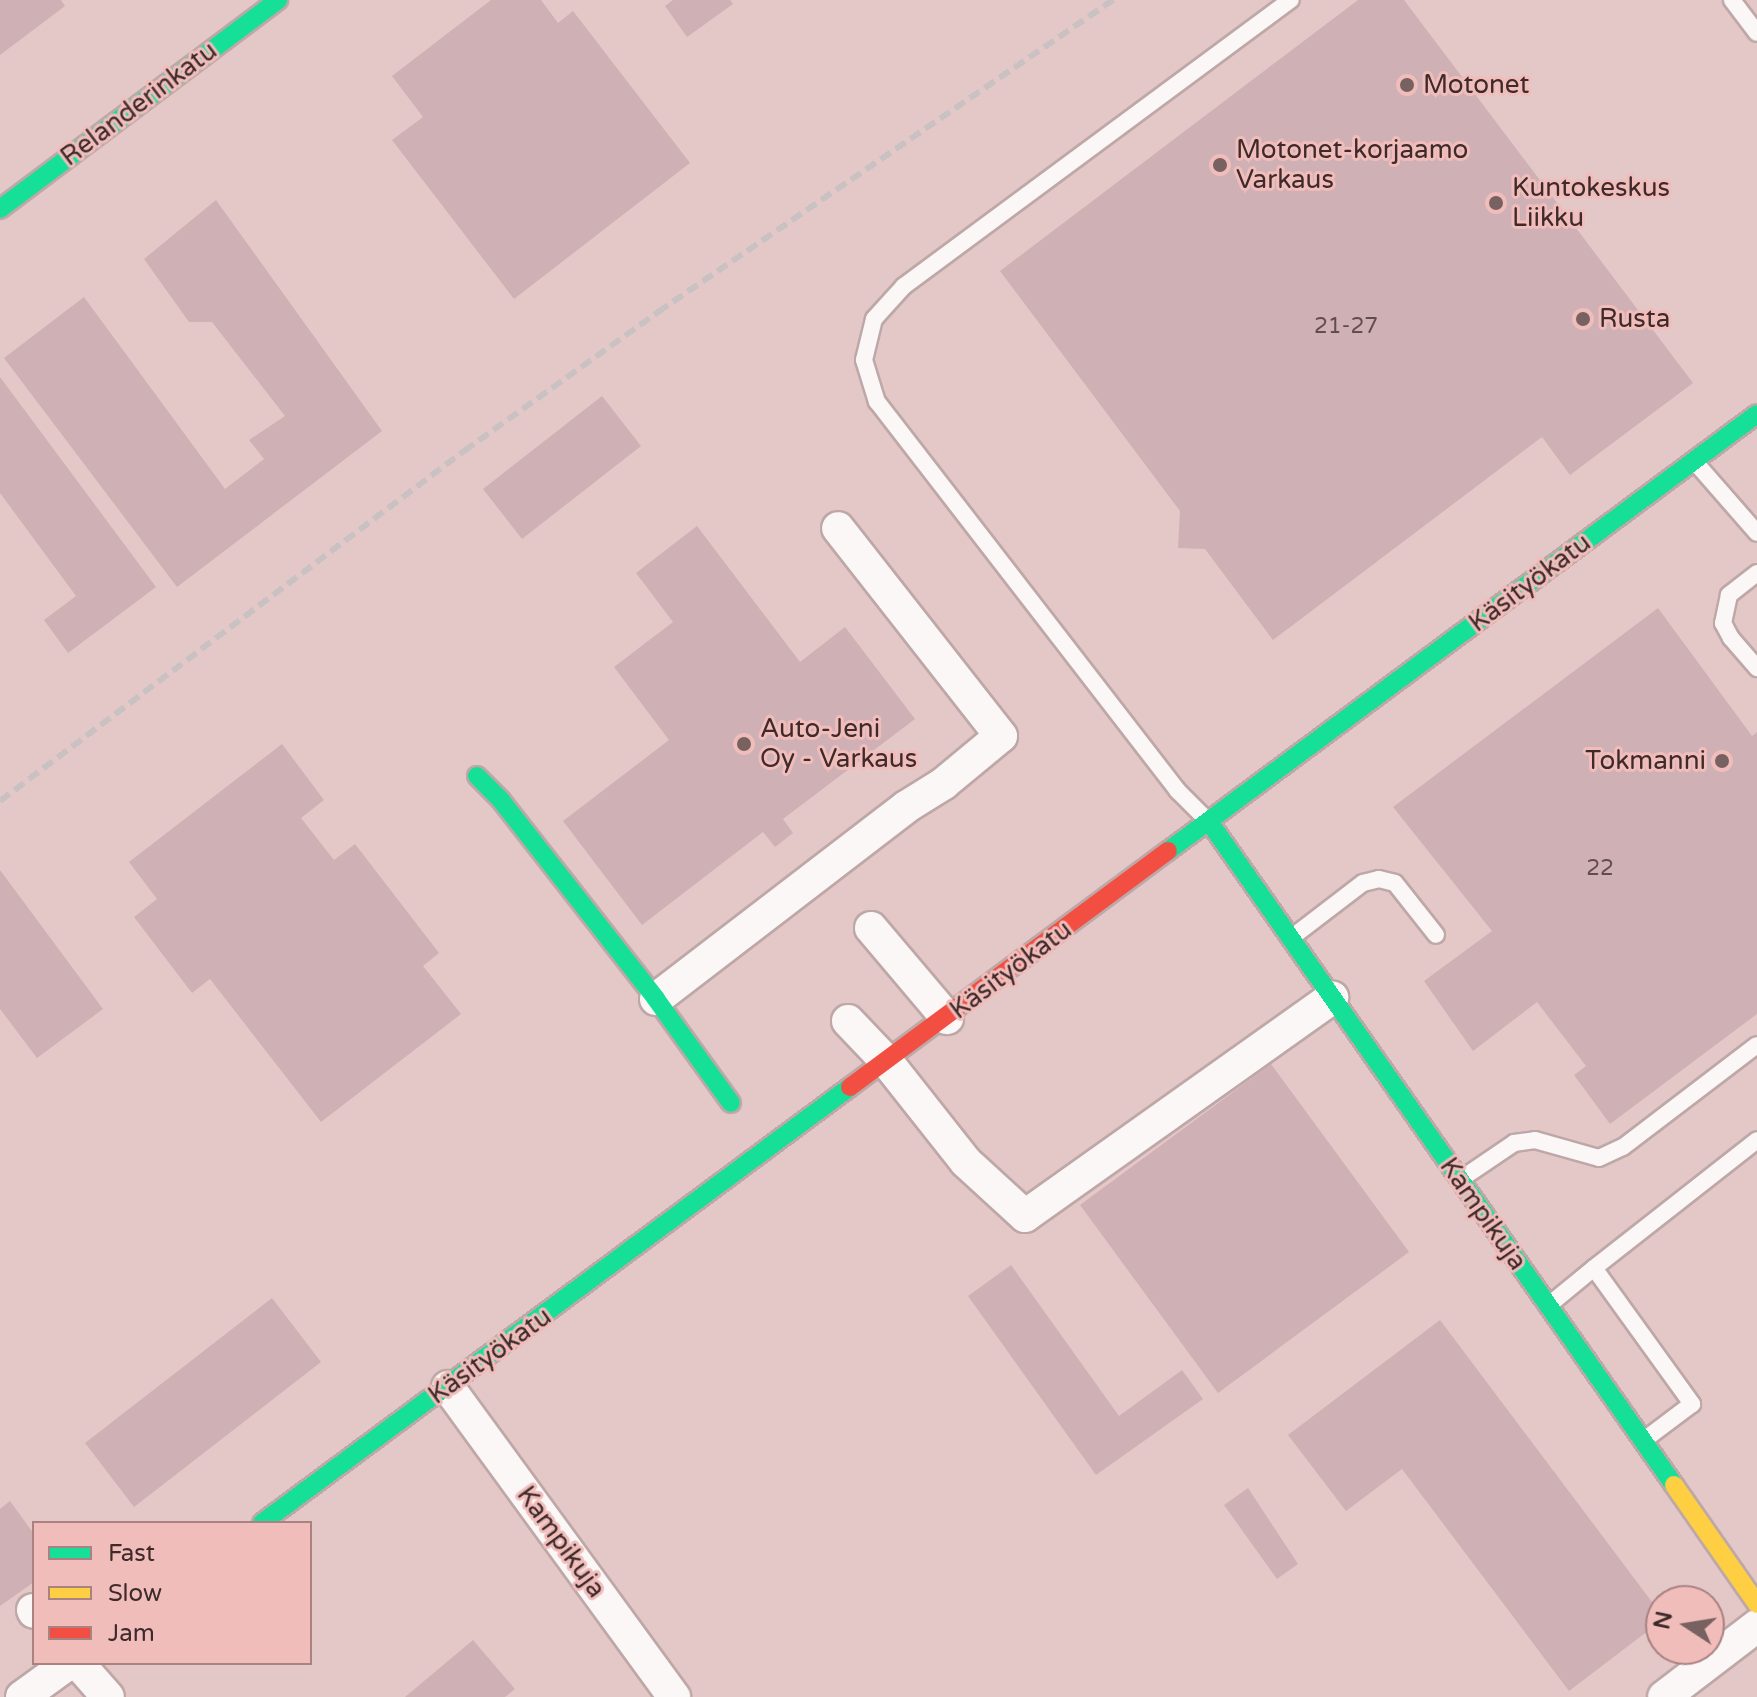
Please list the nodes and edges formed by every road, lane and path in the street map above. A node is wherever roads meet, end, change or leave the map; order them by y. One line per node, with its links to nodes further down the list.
1 (278, 0): 5 (street, Relanderinkatu)
2 (1291, 0): 13 (lane)
3 (1732, 0): 4 (lane)
4 (1757, 33)
5 (0, 209)
6 (1757, 414): 7 (street, Käsityökatu)
7 (1694, 461): 9 (lane); 13 (street, Käsityökatu)
8 (838, 528): 18 (street)
9 (1757, 533)
10 (1757, 573): 11 (lane)
11 (1757, 668)
12 (477, 776): 18 (street)
13 (1210, 823): 16 (street, Kampikuja); 19 (street, Käsityökatu)
14 (871, 928): 19 (street)
15 (1436, 935): 16 (lane)
16 (1290, 938): 17 (street, Kampikuja)
17 (1332, 998): 22 (street); 25 (street, Kampikuja)
18 (656, 999): 23 (street)
19 (947, 1018): 22 (street, Käsityökatu)
20 (848, 1021): 22 (street)
21 (1757, 1045): 25 (lane)
22 (887, 1062): 28 (street, Käsityökatu)
23 (731, 1103)
24 (1757, 1140): 26 (lane)
25 (1459, 1180): 27 (street, Kampikuja)
26 (1594, 1268): 27 (lane); 29 (lane)
27 (1548, 1306): 29 (street, Kampikuja)
28 (448, 1387): 30 (street, Käsityökatu); 37 (street, Kampikuja)
29 (1643, 1441): 31 (street, Kampikuja)
30 (265, 1521)
31 (1757, 1604)
32 (1757, 1626): 38 (street)
33 (66, 1665): 35 (street)
34 (80, 1665): 36 (street)
35 (22, 1697)
36 (108, 1697)
37 (674, 1697)
38 (1664, 1697)

